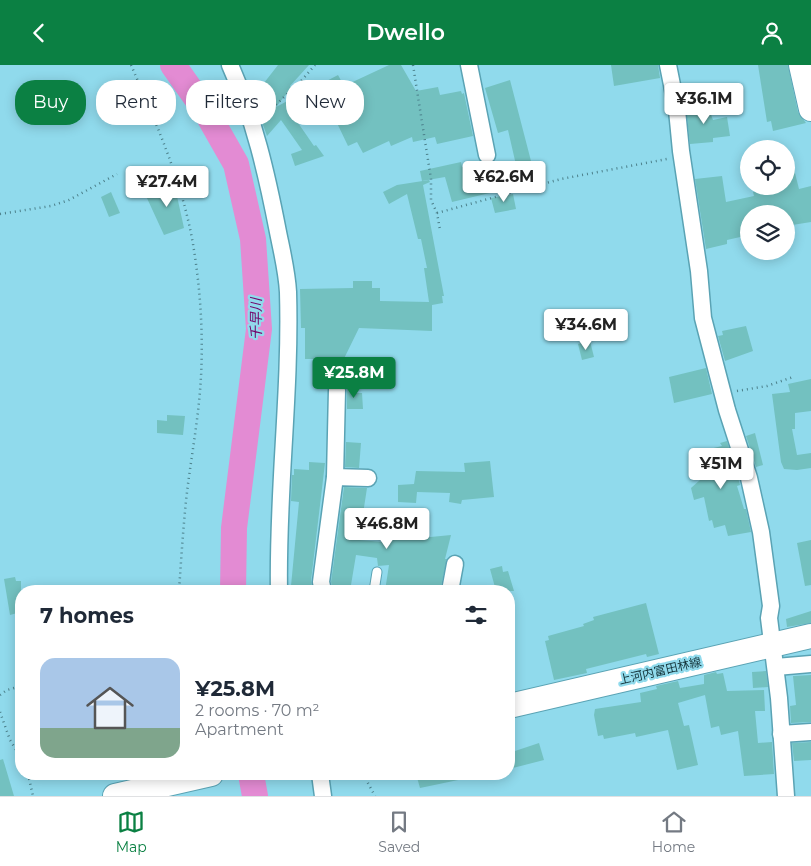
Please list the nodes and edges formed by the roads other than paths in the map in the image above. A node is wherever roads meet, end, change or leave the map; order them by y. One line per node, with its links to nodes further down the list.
1 (230, 65): 12 (street)
2 (469, 65): 6 (street)
3 (668, 65): 17 (street)
4 (801, 65): 5 (main road)
5 (811, 109)
6 (486, 155)
7 (337, 390): 8 (street)
8 (335, 477): 9 (street); 13 (street)
9 (368, 478)
10 (455, 564): 15 (street)
11 (377, 572): 14 (lane)
12 (279, 585)
13 (322, 585)
14 (375, 585)
15 (451, 585)
16 (811, 636): 17 (main road, 上河内富田林線)
17 (774, 656): 18 (street); 19 (main road, 上河内富田林線); 21 (street)
18 (811, 664)
19 (515, 705)
20 (811, 732): 21 (street)
21 (782, 734): 26 (street)
22 (186, 780): 24 (main road)
23 (321, 780): 25 (street)
24 (116, 796)
25 (323, 796)
26 (786, 796)

